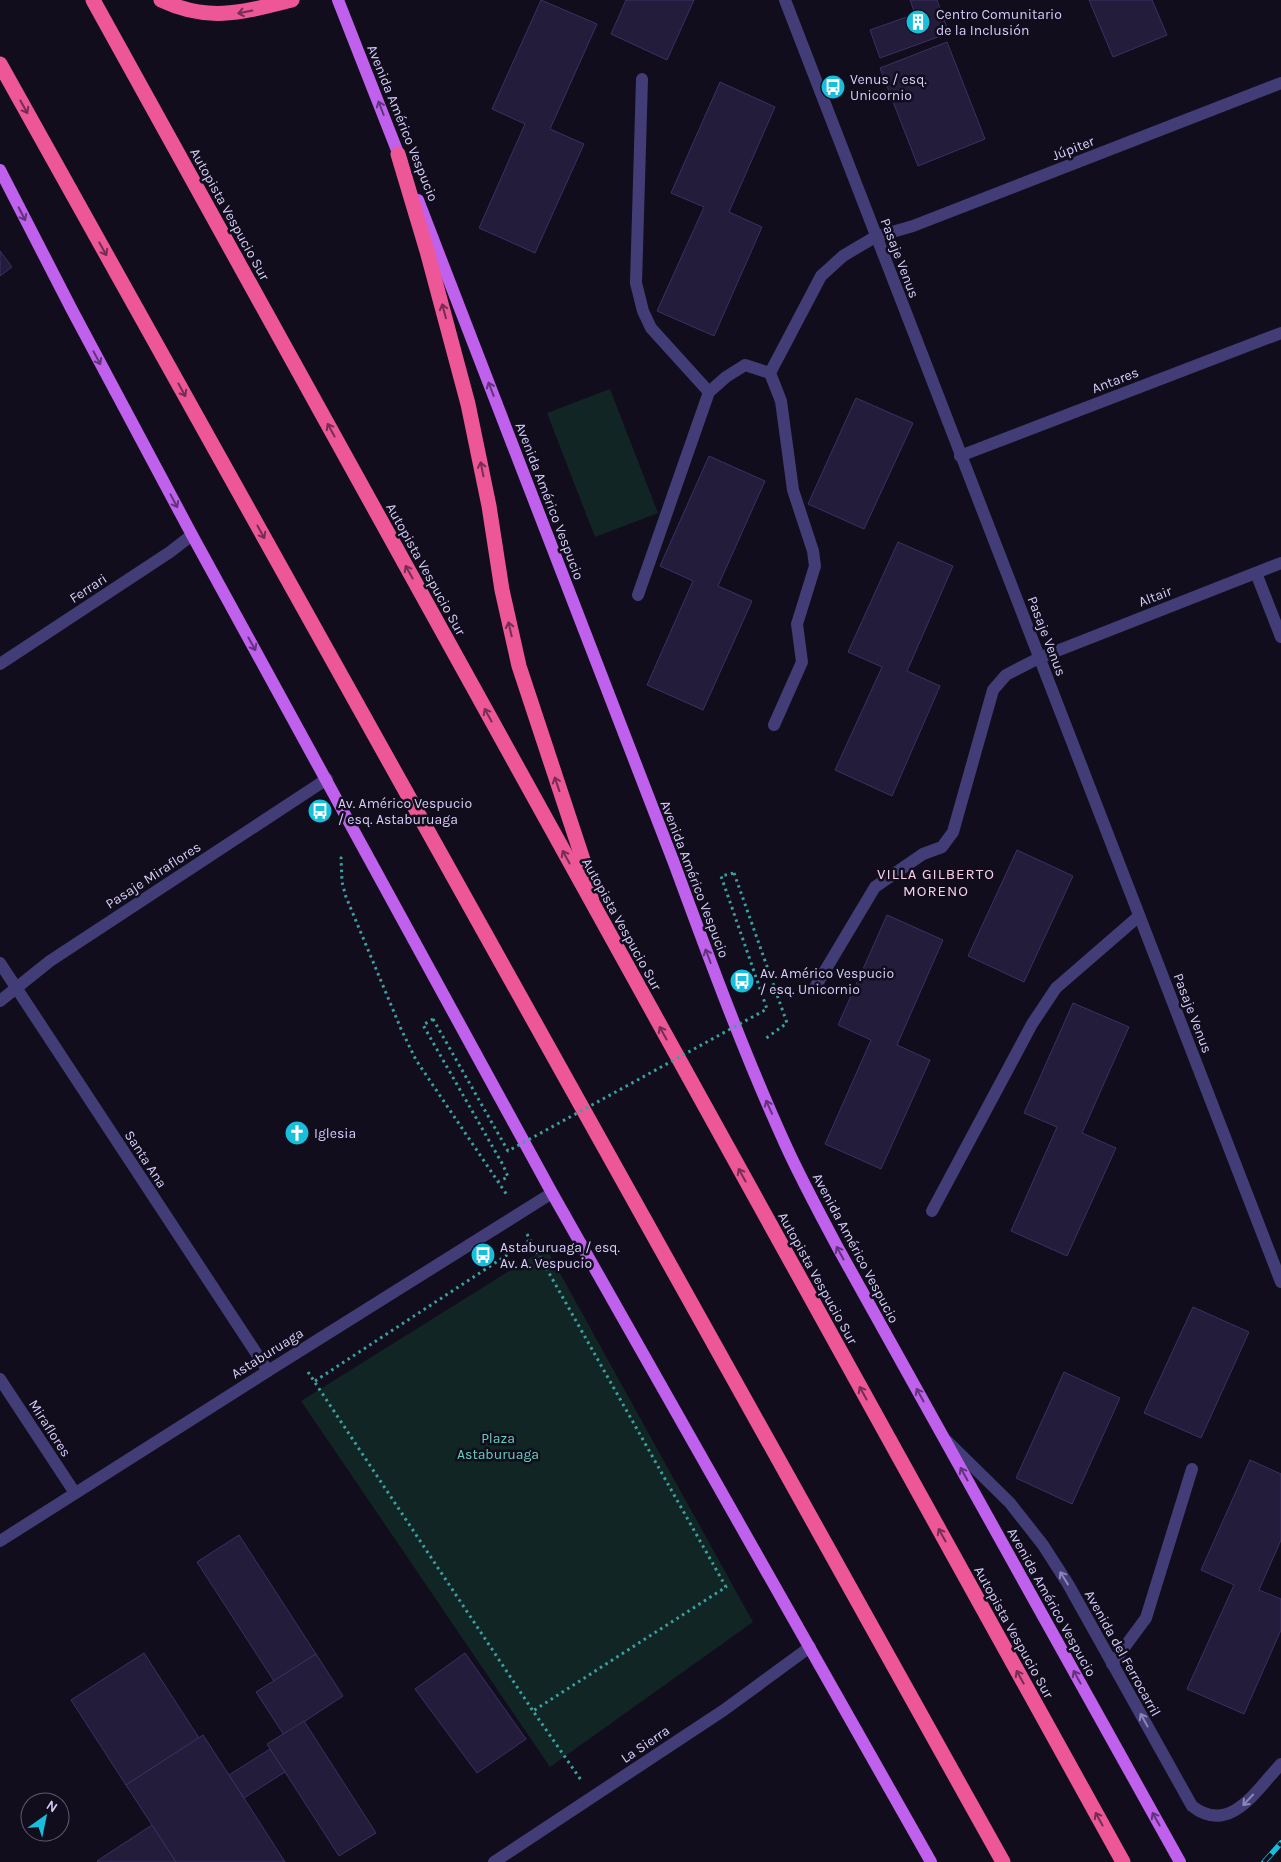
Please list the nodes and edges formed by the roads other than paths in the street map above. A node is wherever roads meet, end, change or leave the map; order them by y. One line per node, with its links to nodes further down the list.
1 (93, 0): 26 (highway, Autopista Vespucio Sur, one-way to 1)
2 (161, 0): 3 (highway, one-way to 2)
3 (292, 0)
4 (338, 0): 9 (main road, Avenida Américo Vespucio, one-way to 4)
5 (785, 0): 11 (street, Pasaje Venus)
6 (0, 64): 45 (highway, one-way to 45)
7 (642, 79): 14 (street)
8 (1281, 82): 11 (street, Júpiter)
9 (398, 154): 26 (highway, one-way to 9); 36 (main road, Avenida Américo Vespucio, one-way to 9)
10 (0, 170): 16 (main road, one-way to 16)
11 (875, 237): 13 (street, Júpiter); 15 (street, Pasaje Venus)
12 (1281, 333): 15 (street, Antares)
13 (770, 373): 14 (street); 23 (street)
14 (709, 392): 19 (street)
15 (960, 456): 21 (street, Pasaje Venus)
16 (192, 535): 22 (street, Ferrari); 24 (main road, one-way to 24)
17 (1281, 563): 18 (street, Altair)
18 (1256, 572): 20 (street); 21 (street, Altair)
19 (638, 595)
20 (1281, 637)
21 (1039, 658): 25 (street, Pasaje Venus); 29 (street, Altair)
22 (0, 664)
23 (774, 725)
24 (327, 779): 28 (street, Pasaje Miraflores); 31 (main road)
25 (1139, 916): 32 (street); 33 (street, Pasaje Venus)
26 (606, 930): 46 (highway, Autopista Vespucio Sur, one-way to 26)
27 (0, 963): 28 (street, Santa Ana)
28 (16, 988): 30 (street, Pasaje Miraflores); 34 (street, Santa Ana)
29 (814, 988)
30 (0, 1002)
31 (552, 1193): 34 (street, Astaburuaga); 40 (main road)
32 (932, 1211)
33 (1281, 1282)
34 (268, 1371): 38 (street, Astaburuaga)
35 (0, 1379): 38 (street, Miraflores)
36 (944, 1438): 41 (street, Avenida del Ferrocarril, one-way to 36); 47 (main road, Avenida Américo Vespucio, one-way to 36)
37 (1192, 1469): 41 (street)
38 (75, 1493): 39 (street, Astaburuaga)
39 (0, 1541)
40 (810, 1647): 43 (street, La Sierra); 44 (main road)
41 (1112, 1664): 42 (street, Avenida del Ferrocarril, one-way to 41)
42 (1281, 1764)
43 (494, 1862)
44 (931, 1862)
45 (1003, 1862)
46 (1123, 1862)
47 (1180, 1862)

